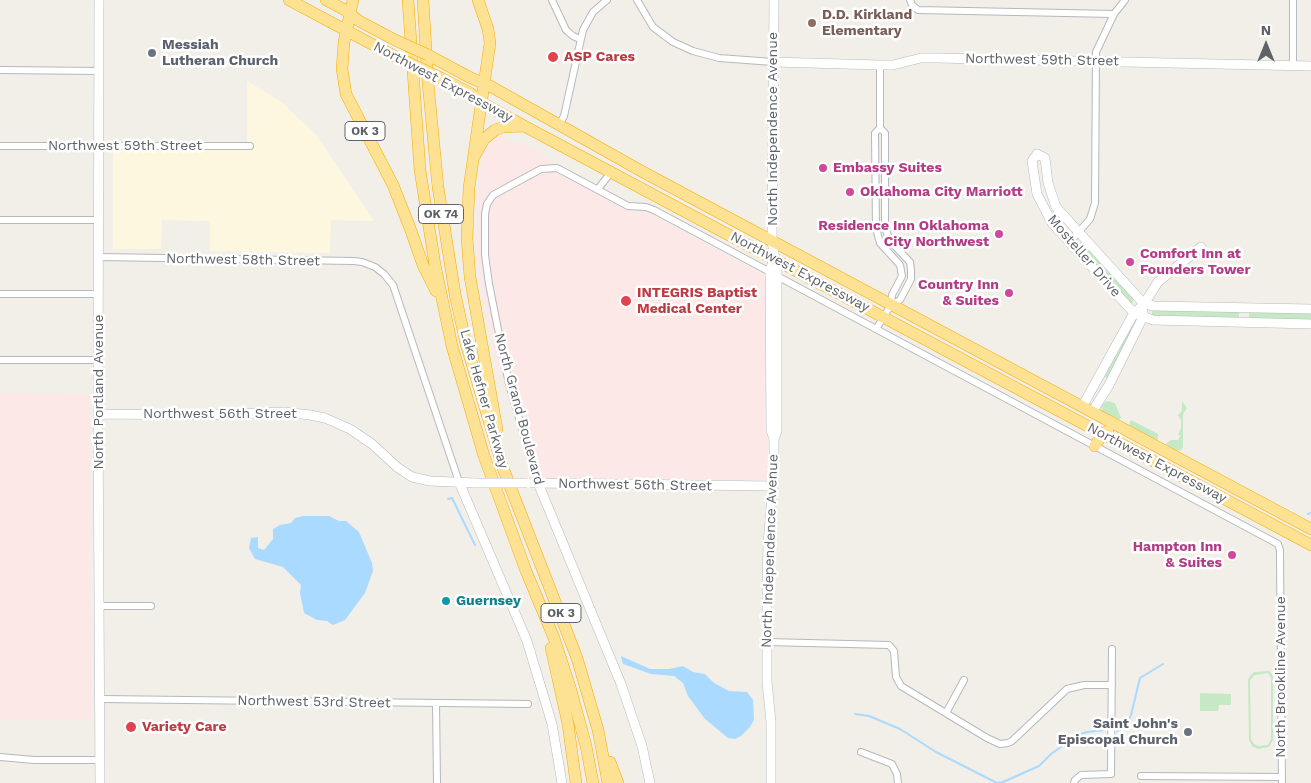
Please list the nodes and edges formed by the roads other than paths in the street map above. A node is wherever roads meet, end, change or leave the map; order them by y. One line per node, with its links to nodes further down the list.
1 (100, 0): 25 (street, North Portland Avenue)
2 (289, 0): 17 (highway, Northwest Expressway)
3 (326, 0): 15 (highway, Northwest Expressway)
4 (353, 0): 15 (highway)
5 (408, 0): 57 (highway, Lake Hefner Parkway / OK 74)
6 (423, 0): 76 (highway, Lake Hefner Parkway / OK 74)
7 (478, 0): 26 (highway)
8 (552, 0): 18 (street)
9 (607, 0): 18 (street)
10 (637, 0): 20 (street)
11 (774, 0): 20 (street, North Independence Avenue)
12 (910, 0): 16 (street)
13 (1125, 0): 16 (street)
14 (1293, 0): 22 (street)
15 (350, 14): 17 (highway); 26 (highway, Northwest Expressway, bridge)
16 (1114, 14): 19 (street)
17 (346, 31): 27 (highway, Northwest Expressway, bridge); 57 (highway, OK 3)
18 (580, 39): 28 (street)
19 (1096, 61): 21 (street, Northwest 59th Street); 22 (street, Northwest 59th Street); 43 (street)
20 (774, 62): 21 (street, Northwest 59th Street); 45 (street, North Independence Avenue)
21 (880, 65): 30 (street)
22 (1293, 66): 23 (street, Northwest 59th Street)
23 (1311, 66)
24 (0, 70): 25 (street)
25 (99, 71): 34 (street, North Portland Avenue)
26 (483, 83): 27 (highway, OK 3); 28 (highway, Northwest Expressway)
27 (480, 101): 29 (highway, Northwest Expressway); 36 (highway, OK 3)
28 (559, 125): 35 (highway, Northwest Expressway)
29 (526, 126): 31 (highway, Northwest Expressway); 36 (highway)
30 (880, 128): 42 (street); 44 (street)
31 (542, 135): 35 (highway); 37 (highway, Northwest Expressway)
32 (0, 146): 34 (street, Northwest 59th Street)
33 (250, 146): 34 (street, Northwest 59th Street)
34 (99, 147): 41 (street, North Portland Avenue)
35 (599, 148): 38 (highway, Northwest Expressway)
36 (474, 156): 76 (highway, OK 3)
37 (612, 172): 38 (highway); 39 (street); 50 (highway, Northwest Expressway)
38 (643, 172): 45 (highway, Northwest Expressway)
39 (598, 189): 52 (street, Northwest Expressway); 78 (street, North Grand Boulevard)
40 (0, 220): 41 (street)
41 (100, 220): 49 (street, North Portland Avenue)
42 (886, 232): 44 (street); 48 (street)
43 (1079, 232): 46 (street); 46 (street, Mosteller Drive); 56 (street, Mosteller Drive)
44 (877, 233): 51 (street)
45 (772, 241): 50 (street, North Independence Avenue); 55 (highway, Northwest Expressway)
46 (1070, 242): 60 (street, Mosteller Drive)
47 (1201, 247): 56 (street)
48 (902, 253): 51 (street); 55 (street)
49 (99, 257): 54 (street, North Portland Avenue); 77 (street, Northwest 58th Street)
50 (774, 258): 52 (street, North Independence Avenue); 62 (highway, Northwest Expressway)
51 (894, 260): 55 (street)
52 (773, 274): 65 (street, Northwest Expressway); 79 (street, North Independence Avenue)
53 (0, 294): 54 (street)
54 (99, 294): 67 (street, North Portland Avenue)
55 (891, 304): 62 (street); 70 (highway, Northwest Expressway)
56 (1146, 305): 58 (street); 60 (street); 61 (street)
57 (443, 306): 83 (highway, Lake Hefner Parkway / OK 3)
58 (1244, 308): 59 (street); 63 (street)
59 (1311, 310)
60 (1134, 312): 61 (street); 68 (street)
61 (1143, 316): 63 (street); 69 (street)
62 (883, 317): 65 (street); 72 (highway, Northwest Expressway)
63 (1244, 323): 64 (street)
64 (1311, 324)
65 (876, 329): 75 (street, Northwest Expressway)
66 (0, 360): 67 (street)
67 (98, 360): 71 (street, North Portland Avenue)
68 (1097, 379): 69 (street); 70 (street)
69 (1108, 386): 70 (street)
70 (1087, 410): 72 (highway); 73 (highway, Northwest Expressway)
71 (98, 414): 77 (street, Northwest 56th Street); 84 (street, North Portland Avenue)
72 (1073, 418): 74 (highway, Northwest Expressway)
73 (1118, 426): 74 (highway); 80 (highway, Northwest Expressway)
74 (1102, 434): 75 (highway); 81 (highway, Northwest Expressway)
75 (1095, 446): 82 (street, Northwest Expressway)
76 (504, 468): 94 (highway, Lake Hefner Parkway / OK 3)
77 (459, 482): 78 (street, Northwest 56th Street, bridge); 102 (street)
78 (538, 484): 79 (street, Northwest 56th Street); 107 (street, North Grand Boulevard)
79 (773, 486): 86 (street, North Independence Avenue)
80 (1311, 529)
81 (1310, 545)
82 (1280, 570): 99 (street, North Brookline Avenue)
83 (542, 605): 103 (highway); 104 (highway, Lake Hefner Parkway / OK 3)
84 (99, 606): 85 (street); 90 (street, North Portland Avenue)
85 (150, 606)
86 (766, 642): 93 (street); 108 (street, North Independence Avenue)
87 (1112, 649): 89 (street)
88 (964, 680): 93 (street)
89 (1112, 685): 93 (street); 110 (street)
90 (100, 699): 91 (street, Northwest 53rd Street); 97 (street, North Portland Avenue)
91 (436, 704): 92 (street, Northwest 53rd Street); 101 (street)
92 (528, 704)
93 (946, 713)
94 (598, 730): 105 (highway, Lake Hefner Parkway / OK 3); 106 (highway)
95 (861, 752): 109 (street)
96 (0, 757): 97 (street)
97 (100, 760): 100 (street, North Portland Avenue)
98 (1141, 776): 99 (street)
99 (1282, 780)
100 (100, 783)
101 (437, 783)
102 (562, 783)
103 (576, 783)
104 (593, 783)
105 (608, 783)
106 (618, 783)
107 (650, 783)
108 (771, 783)
109 (898, 783)
110 (1074, 783)

